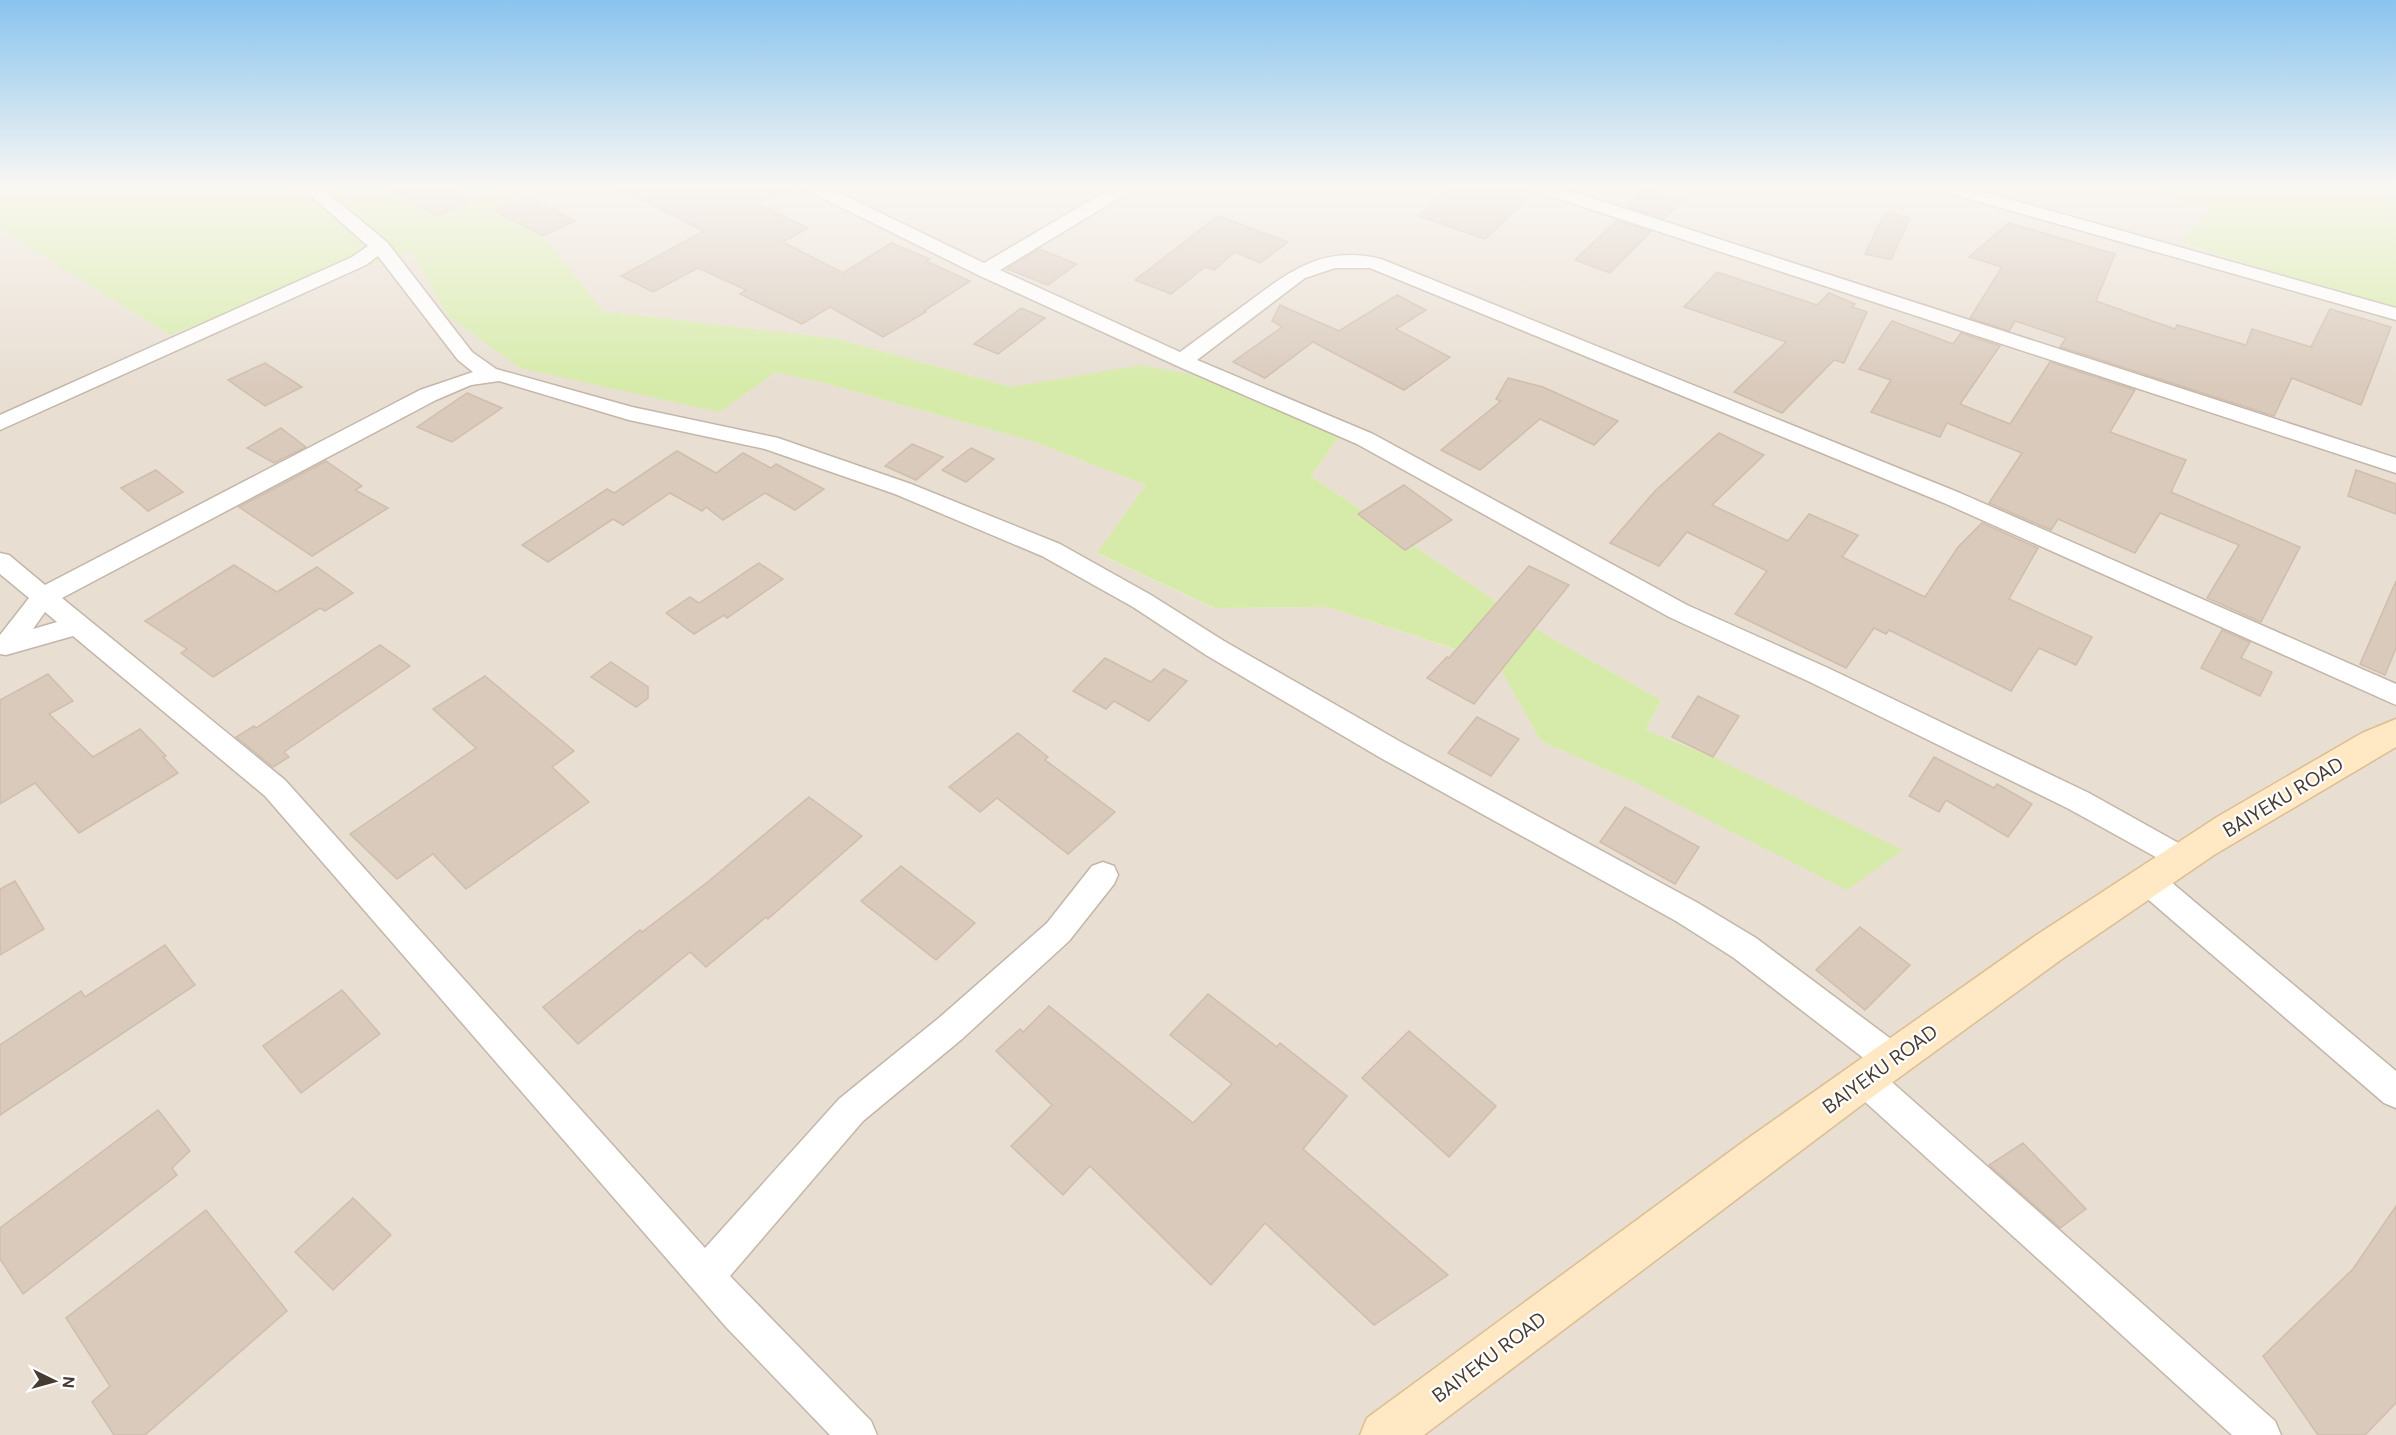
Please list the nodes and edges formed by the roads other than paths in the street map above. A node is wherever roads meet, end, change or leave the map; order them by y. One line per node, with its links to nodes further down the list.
1 (377, 254): 11 (street)
2 (386, 254): 10 (street)
3 (951, 254): 7 (street)
4 (1013, 254): 7 (street)
5 (1746, 254): 12 (street)
6 (2184, 254): 8 (street)
7 (985, 271): 9 (street)
8 (2396, 314)
9 (1182, 360): 17 (street); 19 (street)
10 (490, 375): 14 (street); 22 (street)
11 (0, 423)
12 (2396, 466)
13 (0, 561): 14 (street)
14 (43, 597): 15 (street); 16 (street)
15 (78, 625): 16 (street); 24 (street)
16 (3, 649)
17 (2396, 695)
18 (2396, 732): 19 (main road, BAIYEKU ROAD)
19 (2181, 859): 21 (main road, BAIYEKU ROAD)
20 (1103, 874): 24 (street)
21 (2147, 880): 22 (main road, BAIYEKU ROAD); 23 (street)
22 (1878, 1069): 26 (main road, BAIYEKU ROAD); 27 (street)
23 (2396, 1092)
24 (705, 1276): 25 (street)
25 (857, 1435)
26 (1384, 1435)
27 (2261, 1435)

